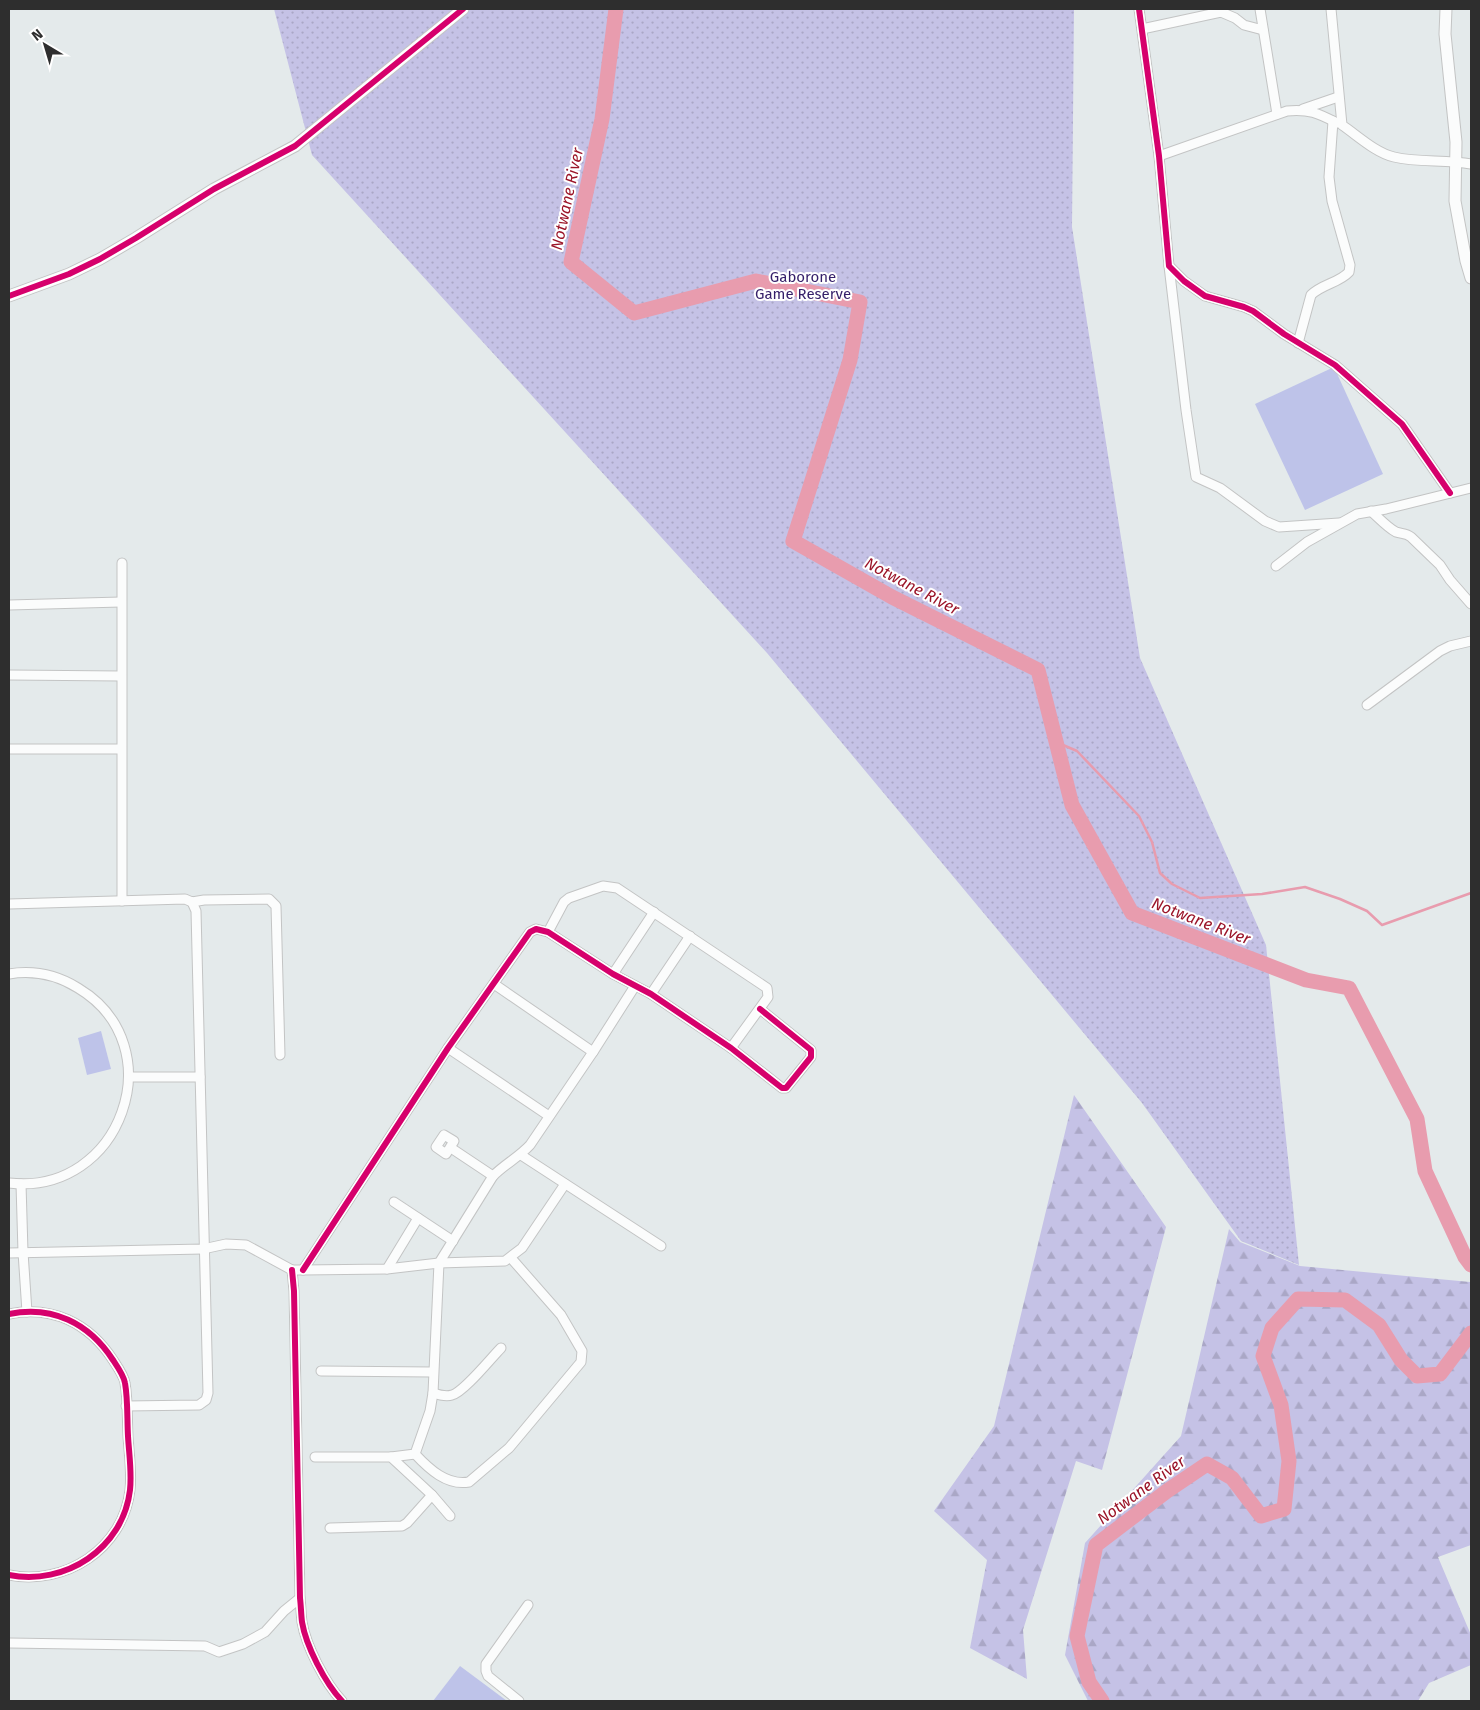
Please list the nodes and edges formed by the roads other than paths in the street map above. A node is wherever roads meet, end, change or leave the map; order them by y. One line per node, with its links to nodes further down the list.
1 (463, 9): 18 (street)
2 (1139, 9): 6 (street)
3 (1260, 9): 7 (street)
4 (1331, 9): 8 (street)
5 (1446, 9): 14 (street)
6 (1142, 29): 7 (street); 13 (street)
7 (1263, 30): 10 (street)
8 (1338, 97): 9 (street); 12 (street)
9 (1300, 110): 10 (street); 11 (street)
10 (1277, 114): 13 (street)
11 (1333, 121): 12 (street); 19 (street)
12 (1342, 125): 14 (street)
13 (1159, 156): 16 (street)
14 (1456, 161): 15 (street); 17 (street)
15 (1471, 164)
16 (1169, 266): 19 (street); 23 (street)
17 (1471, 278)
18 (9, 296)
19 (1298, 343): 21 (street)
20 (1471, 488): 21 (street)
21 (1450, 493): 22 (street)
22 (1371, 511): 23 (street); 27 (street)
23 (1339, 523): 25 (street)
24 (122, 563): 26 (street)
25 (1276, 566)
26 (121, 602): 28 (street); 31 (street)
27 (1471, 604)
28 (9, 605)
29 (1471, 641): 32 (street)
30 (9, 676): 31 (street)
31 (121, 676): 34 (street)
32 (1367, 705)
33 (9, 749): 34 (street)
34 (121, 749): 35 (street)
35 (122, 901): 36 (street); 37 (street)
36 (192, 902): 50 (street); 52 (street)
37 (9, 904)
38 (654, 912): 39 (street); 40 (street); 42 (street)
39 (548, 932): 42 (street); 43 (street)
40 (690, 936): 45 (street); 46 (street)
41 (9, 974): 51 (street)
42 (613, 974): 44 (street)
43 (494, 984): 47 (street); 49 (street)
44 (635, 986): 45 (street); 49 (street)
45 (651, 994): 48 (street)
46 (760, 1009): 48 (street); 48 (street)
47 (448, 1048): 53 (street); 71 (street)
48 (731, 1048)
49 (593, 1052): 53 (street)
50 (280, 1055)
51 (129, 1077): 52 (street); 58 (street)
52 (200, 1077): 64 (street)
53 (549, 1116): 55 (street)
54 (451, 1148): 56 (street)
55 (521, 1155): 56 (street); 59 (street)
56 (493, 1176): 62 (street)
57 (9, 1183): 58 (street)
58 (21, 1184): 65 (street)
59 (565, 1184): 63 (street); 67 (street)
60 (394, 1202): 61 (street)
61 (418, 1218): 62 (street); 69 (street)
62 (452, 1241): 68 (street)
63 (661, 1246)
64 (203, 1250): 65 (street); 70 (street); 78 (street)
65 (23, 1252): 66 (street); 72 (street)
66 (9, 1253)
67 (511, 1258): 68 (street); 79 (street)
68 (438, 1263): 69 (street); 76 (street)
69 (387, 1269): 71 (street)
70 (292, 1270): 71 (street); 86 (street)
71 (303, 1270)
72 (27, 1312): 73 (street); 78 (street)
73 (9, 1314)
74 (500, 1348): 77 (street)
75 (321, 1371): 76 (street)
76 (432, 1372): 77 (street)
77 (432, 1393): 79 (street)
78 (126, 1406): 85 (street)
79 (415, 1454): 80 (street)
80 (391, 1457): 81 (street); 82 (street)
81 (315, 1458)
82 (432, 1495): 83 (street); 84 (street)
83 (450, 1516)
84 (330, 1528)
85 (9, 1575)
86 (300, 1598): 88 (street); 89 (street)
87 (528, 1605): 90 (street)
88 (9, 1643)
89 (342, 1701)
90 (519, 1701)

